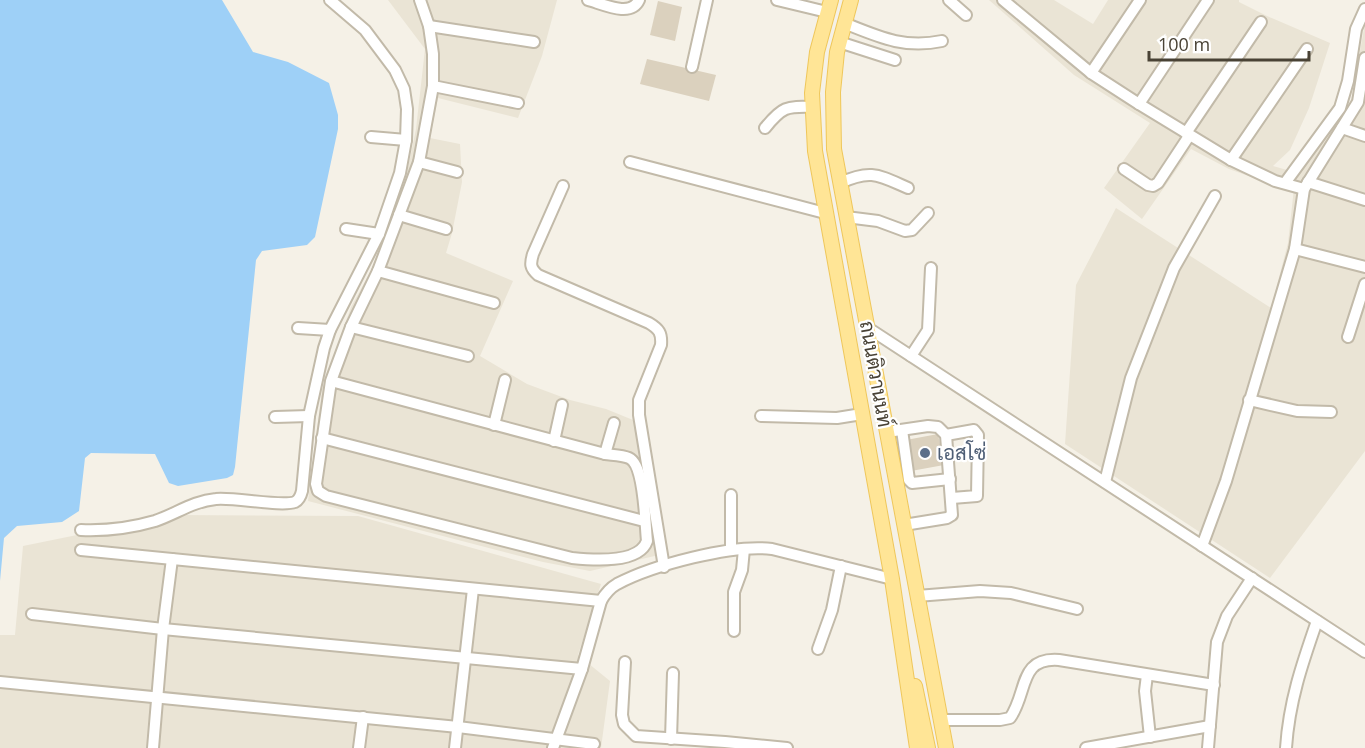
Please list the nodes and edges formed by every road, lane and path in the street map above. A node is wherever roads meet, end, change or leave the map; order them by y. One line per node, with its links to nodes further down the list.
1 (330, 0): 36 (street)
2 (420, 0): 17 (street)
3 (588, 0): 4 (street)
4 (639, 0)
5 (707, 0): 24 (street)
6 (777, 0): 12 (street)
7 (850, 0): 16 (main road, ถนนติวานนท์)
8 (949, 0): 14 (street)
9 (1003, 0): 25 (street)
10 (1140, 0): 25 (street)
11 (1208, 0): 29 (street)
12 (829, 6): 30 (main road, ถนนติวานนท์)
13 (1365, 9): 43 (street)
14 (966, 15)
15 (1261, 22): 33 (street)
16 (844, 23): 18 (street); 20 (main road, ถนนติวานนท์)
17 (429, 26): 19 (street); 27 (street)
18 (942, 41)
19 (534, 42)
20 (839, 42): 23 (street); 42 (main road, ถนนติวานนท์)
21 (1307, 49): 37 (street)
22 (1365, 58): 26 (street)
23 (895, 60)
24 (692, 67)
25 (1091, 73): 29 (street)
26 (1363, 79): 32 (street)
27 (434, 86): 28 (street); 38 (street)
28 (518, 103)
29 (1138, 104): 33 (street)
30 (813, 107): 31 (street); 49 (main road, ถนนติวานนท์)
31 (765, 128)
32 (1342, 128): 34 (street); 45 (street)
33 (1187, 135): 37 (street); 40 (street)
34 (1365, 136)
35 (371, 137): 36 (street)
36 (406, 140): 55 (street)
37 (1232, 160): 43 (street)
38 (419, 162): 41 (street); 51 (street)
39 (630, 162): 49 (street)
40 (1124, 169)
41 (458, 172)
42 (840, 183): 46 (street); 52 (main road, ถนนติวานนท์)
43 (1285, 183): 45 (street)
44 (563, 186): 99 (street)
45 (1306, 186): 48 (street); 56 (street)
46 (908, 188)
47 (1215, 196): 87 (street)
48 (1365, 200)
49 (825, 213): 74 (main road, ถนนติวานนท์)
50 (928, 213): 52 (street)
51 (399, 216): 54 (street); 59 (street)
52 (846, 217): 64 (main road, ถนนติวานนท์)
53 (346, 229): 55 (street)
54 (446, 229)
55 (379, 234): 65 (street)
56 (1295, 249): 57 (street); 71 (street)
57 (1365, 267)
58 (931, 268): 68 (street)
59 (378, 271): 61 (street); 62 (street)
60 (1365, 284): 66 (street)
61 (494, 303)
62 (351, 327): 67 (street); 70 (street)
63 (298, 328): 65 (street)
64 (868, 328): 68 (street); 81 (main road, ถนนติวานนท์)
65 (330, 330): 75 (street)
66 (1348, 337)
67 (468, 356)
68 (910, 356): 87 (street)
69 (506, 380): 79 (street)
70 (331, 381): 79 (street); 83 (street)
71 (1249, 400): 73 (street); 93 (street)
72 (562, 405): 84 (street)
73 (1331, 412)
74 (862, 414): 76 (street); 101 (main road, ถนนติวานนท์)
75 (309, 416): 77 (street); 92 (street)
76 (760, 416)
77 (275, 417)
78 (614, 423): 85 (street)
79 (494, 425): 84 (street)
80 (902, 430): 81 (street); 82 (street); 86 (street)
81 (887, 432): 91 (main road, ถนนติวานนท์)
82 (946, 435): 86 (street); 89 (street)
83 (322, 438): 90 (street); 90 (street)
84 (554, 441): 85 (street)
85 (605, 454): 90 (street)
86 (950, 479): 89 (street)
87 (1105, 482): 93 (street)
88 (731, 495): 96 (street)
89 (952, 498): 91 (street)
90 (644, 520)
91 (904, 525): 103 (main road, ถนนติวานนท์)
92 (81, 530)
93 (1202, 546): 100 (street)
94 (744, 549): 96 (street); 98 (street); 109 (street)
95 (81, 550): 97 (street)
96 (731, 550): 99 (street)
97 (172, 559): 102 (street); 108 (street)
98 (841, 566): 101 (street); 110 (street)
99 (664, 567): 104 (street)
100 (1252, 578): 107 (street); 118 (street)
101 (892, 579): 133 (main road, ถนนติวานนท์); 134 (main road)
102 (473, 589): 104 (street); 112 (street)
103 (917, 596): 105 (street); 121 (main road, ถนนติวานนท์)
104 (601, 601): 114 (street)
105 (1077, 609)
106 (32, 614): 108 (street)
107 (1317, 621): 111 (street); 139 (street)
108 (163, 629): 112 (street); 119 (street)
109 (734, 631)
110 (818, 649)
111 (1365, 652)
112 (465, 658): 114 (street); 123 (street)
113 (625, 662): 125 (street)
114 (582, 669): 126 (street)
115 (673, 673): 125 (street)
116 (1147, 675): 118 (street); 121 (street); 124 (street)
117 (0, 682): 119 (street)
118 (1214, 685): 122 (street)
119 (157, 697): 120 (street); 129 (street)
120 (363, 717): 123 (street); 130 (street)
121 (941, 720): 135 (main road, ถนนติวานนท์)
122 (1210, 726): 124 (street); 138 (street)
123 (458, 727): 126 (street); 131 (street)
124 (1154, 736): 128 (street); 137 (street)
125 (671, 739): 132 (street)
126 (554, 744): 127 (street)
127 (594, 744)
128 (1132, 744): 136 (street)
129 (153, 748)
130 (359, 748)
131 (455, 748)
132 (787, 748)
133 (917, 748)
134 (928, 748)
135 (946, 748)
136 (1086, 748)
137 (1161, 748)
138 (1208, 748)
139 (1286, 748)

